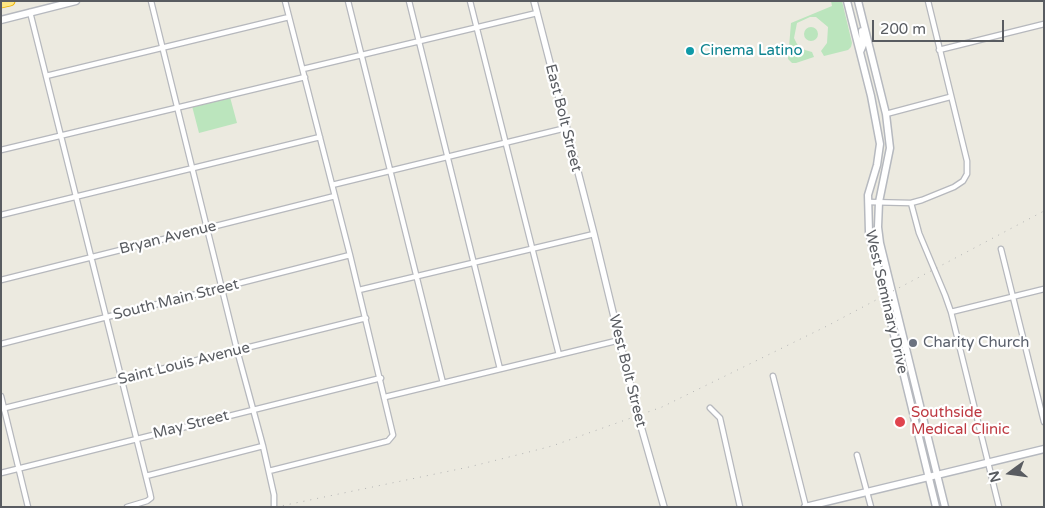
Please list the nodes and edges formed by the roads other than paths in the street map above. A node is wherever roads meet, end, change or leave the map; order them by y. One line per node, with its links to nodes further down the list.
1 (10, 1): 12 (highway)
2 (76, 1): 13 (main road)
3 (151, 1): 21 (street)
4 (285, 1): 16 (street)
5 (348, 1): 24 (street)
6 (409, 1): 20 (street)
7 (470, 1): 19 (street)
8 (534, 1): 14 (street, East Bolt Street)
9 (847, 1): 23 (main road, West Seminary Drive)
10 (858, 1): 15 (main road)
11 (928, 1): 22 (street)
12 (1, 3)
13 (30, 12): 17 (main road); 26 (street)
14 (537, 13): 19 (street); 33 (street, East Bolt Street)
15 (861, 15): 23 (main road); 28 (main road)
16 (289, 17): 21 (street); 25 (street)
17 (1, 20)
18 (1044, 24): 22 (street)
19 (476, 28): 20 (street); 36 (street)
20 (419, 42): 24 (street); 38 (street)
21 (163, 48): 26 (street); 31 (street)
22 (939, 50): 30 (street)
23 (860, 52): 28 (main road); 29 (main road, West Seminary Drive)
24 (362, 55): 25 (street); 40 (street)
25 (303, 69): 27 (street)
26 (46, 76): 34 (street)
27 (305, 77): 31 (street); 35 (street)
28 (876, 77): 32 (main road, West Seminary Drive)
29 (871, 96): 32 (main road); 44 (main road, West Seminary Drive)
30 (950, 97): 32 (street); 46 (street)
31 (178, 108): 34 (street); 39 (street)
32 (886, 114): 45 (main road, West Seminary Drive)
33 (566, 128): 36 (street); 49 (street, East Bolt Street)
34 (61, 136): 37 (street); 43 (street)
35 (320, 137): 39 (street); 41 (street)
36 (505, 143): 38 (street); 50 (street)
37 (1, 150)
38 (447, 157): 40 (street); 54 (street)
39 (193, 168): 43 (street); 48 (street)
40 (390, 171): 41 (street); 55 (street)
41 (332, 185): 42 (street)
42 (335, 196): 48 (street, Bryan Avenue); 52 (street)
43 (76, 197): 47 (street); 53 (street)
44 (868, 202): 45 (street); 73 (main road, West Seminary Drive)
45 (879, 202): 46 (street); 74 (main road, West Seminary Drive)
46 (911, 203): 61 (street)
47 (1, 215)
48 (208, 228): 53 (street, Bryan Avenue); 57 (street)
49 (594, 234): 50 (street); 64 (street, West Bolt Street)
50 (531, 249): 54 (street); 67 (street)
51 (1002, 249): 60 (street)
52 (350, 255): 57 (street, South Main Street); 59 (street)
53 (91, 257): 56 (street, Bryan Avenue); 62 (street)
54 (473, 262): 55 (street); 68 (street)
55 (416, 276): 59 (street); 72 (street)
56 (1, 280)
57 (222, 288): 62 (street, South Main Street); 66 (street)
58 (1044, 289): 60 (street)
59 (359, 290): 63 (street)
60 (1013, 297): 61 (street); 80 (street)
61 (951, 312): 85 (street)
62 (106, 318): 65 (street, South Main Street); 71 (street)
63 (366, 318): 66 (street, Saint Louis Avenue); 70 (street)
64 (620, 340): 67 (street); 96 (street, West Bolt Street)
65 (1, 344)
66 (237, 350): 71 (street, Saint Louis Avenue); 79 (street)
67 (559, 355): 68 (street)
68 (500, 369): 72 (street)
69 (773, 376): 98 (street)
70 (381, 378): 76 (street); 79 (street, May Street)
71 (121, 379): 77 (street, Saint Louis Avenue); 81 (street)
72 (443, 383): 76 (street)
73 (906, 388): 74 (main road); 91 (main road, West Seminary Drive)
74 (917, 388): 89 (main road, West Seminary Drive)
75 (1, 396): 77 (street)
76 (385, 396): 87 (street)
77 (3, 408): 86 (street)
78 (710, 408): 97 (street)
79 (254, 410): 81 (street, May Street); 82 (street)
80 (1044, 422)
81 (136, 439): 86 (street, May Street); 90 (street)
82 (263, 446): 87 (street); 90 (street)
83 (1044, 449): 85 (main road)
84 (857, 455): 92 (street)
85 (988, 463): 89 (main road); 102 (street)
86 (19, 468): 88 (street, May Street); 93 (street)
87 (269, 471): 95 (street)
88 (1, 473)
89 (938, 475): 91 (main road); 101 (main road, West Seminary Drive)
90 (146, 476): 94 (street)
91 (929, 478): 92 (main road); 100 (main road, West Seminary Drive)
92 (867, 492): 98 (main road); 99 (street)
93 (28, 507)
94 (127, 507)
95 (274, 507)
96 (664, 507)
97 (740, 507)
98 (805, 507)
99 (870, 507)
100 (936, 507)
101 (945, 507)
102 (999, 507)

